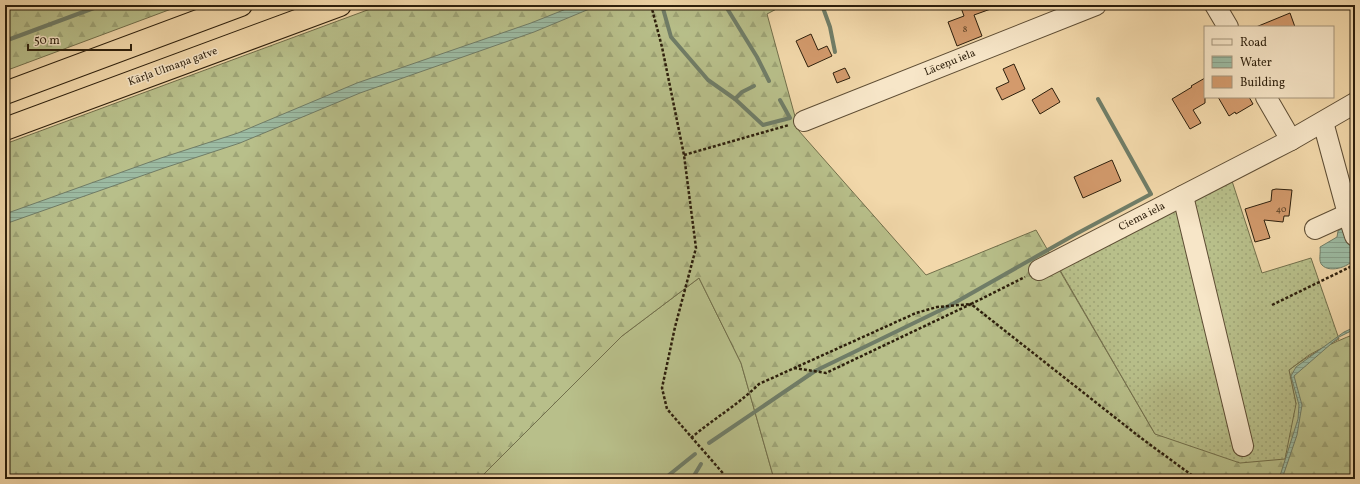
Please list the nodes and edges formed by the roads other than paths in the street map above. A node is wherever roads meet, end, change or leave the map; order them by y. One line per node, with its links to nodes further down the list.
1 (241, 5): 6 (highway)
2 (340, 5): 11 (highway, Kārļa Ulmaņa gatve)
3 (1096, 5): 9 (street, Lāceņu iela)
4 (1215, 5): 5 (street)
5 (1227, 26)
6 (5, 93)
7 (1267, 98): 12 (street)
8 (1355, 103): 10 (street, Ciema iela)
9 (804, 120)
10 (1323, 122): 12 (street, Ciema iela); 14 (street)
11 (5, 130)
12 (1291, 140): 13 (street, Ciema iela)
13 (1183, 196): 17 (street, Ciema iela); 18 (street)
14 (1348, 214): 15 (street); 16 (street)
15 (1315, 229)
16 (1355, 236)
17 (1039, 270)
18 (1243, 446)

